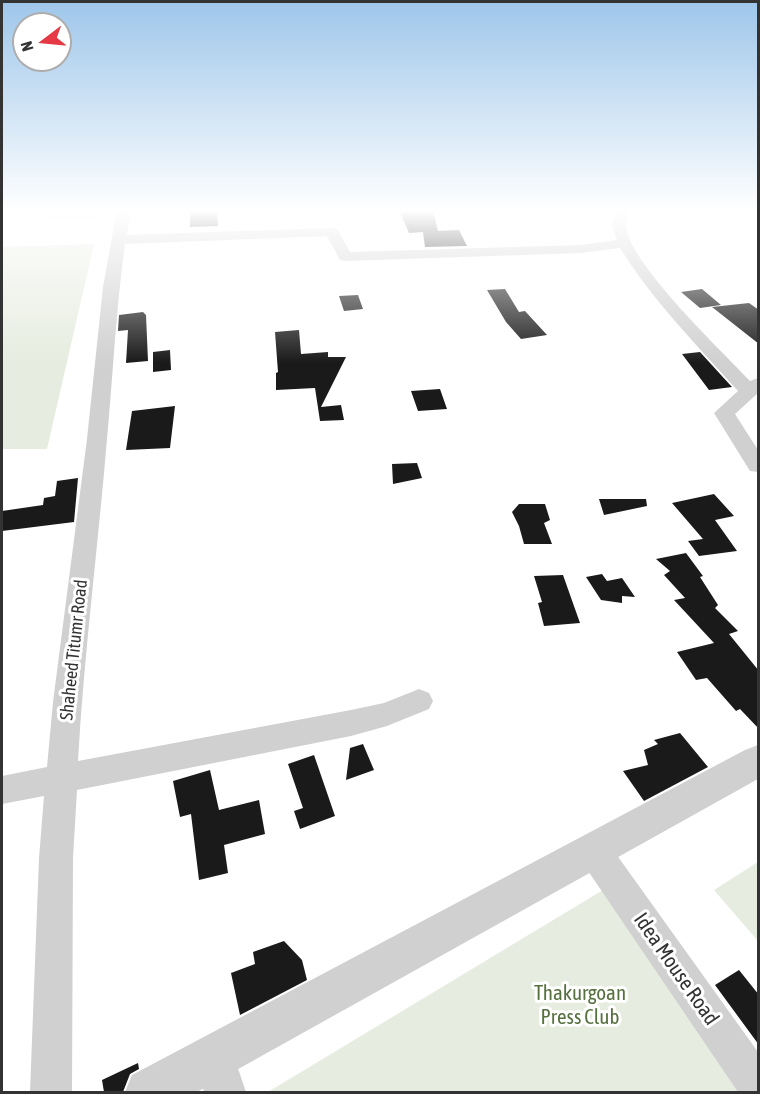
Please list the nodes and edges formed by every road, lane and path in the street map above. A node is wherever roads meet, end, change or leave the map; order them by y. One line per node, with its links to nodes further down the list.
1 (116, 261): 7 (street, Shaheed Titumr Road)
2 (635, 261): 3 (street)
3 (754, 387): 4 (street)
4 (759, 466)
5 (419, 701): 7 (street)
6 (759, 761): 9 (street)
7 (62, 778): 8 (street); 12 (street, Shaheed Titumr Road)
8 (2, 790)
9 (594, 851): 10 (street); 11 (street, Idea Mouse Road)
10 (220, 1074): 13 (street)
11 (759, 1086)
12 (51, 1092)
13 (149, 1092)

